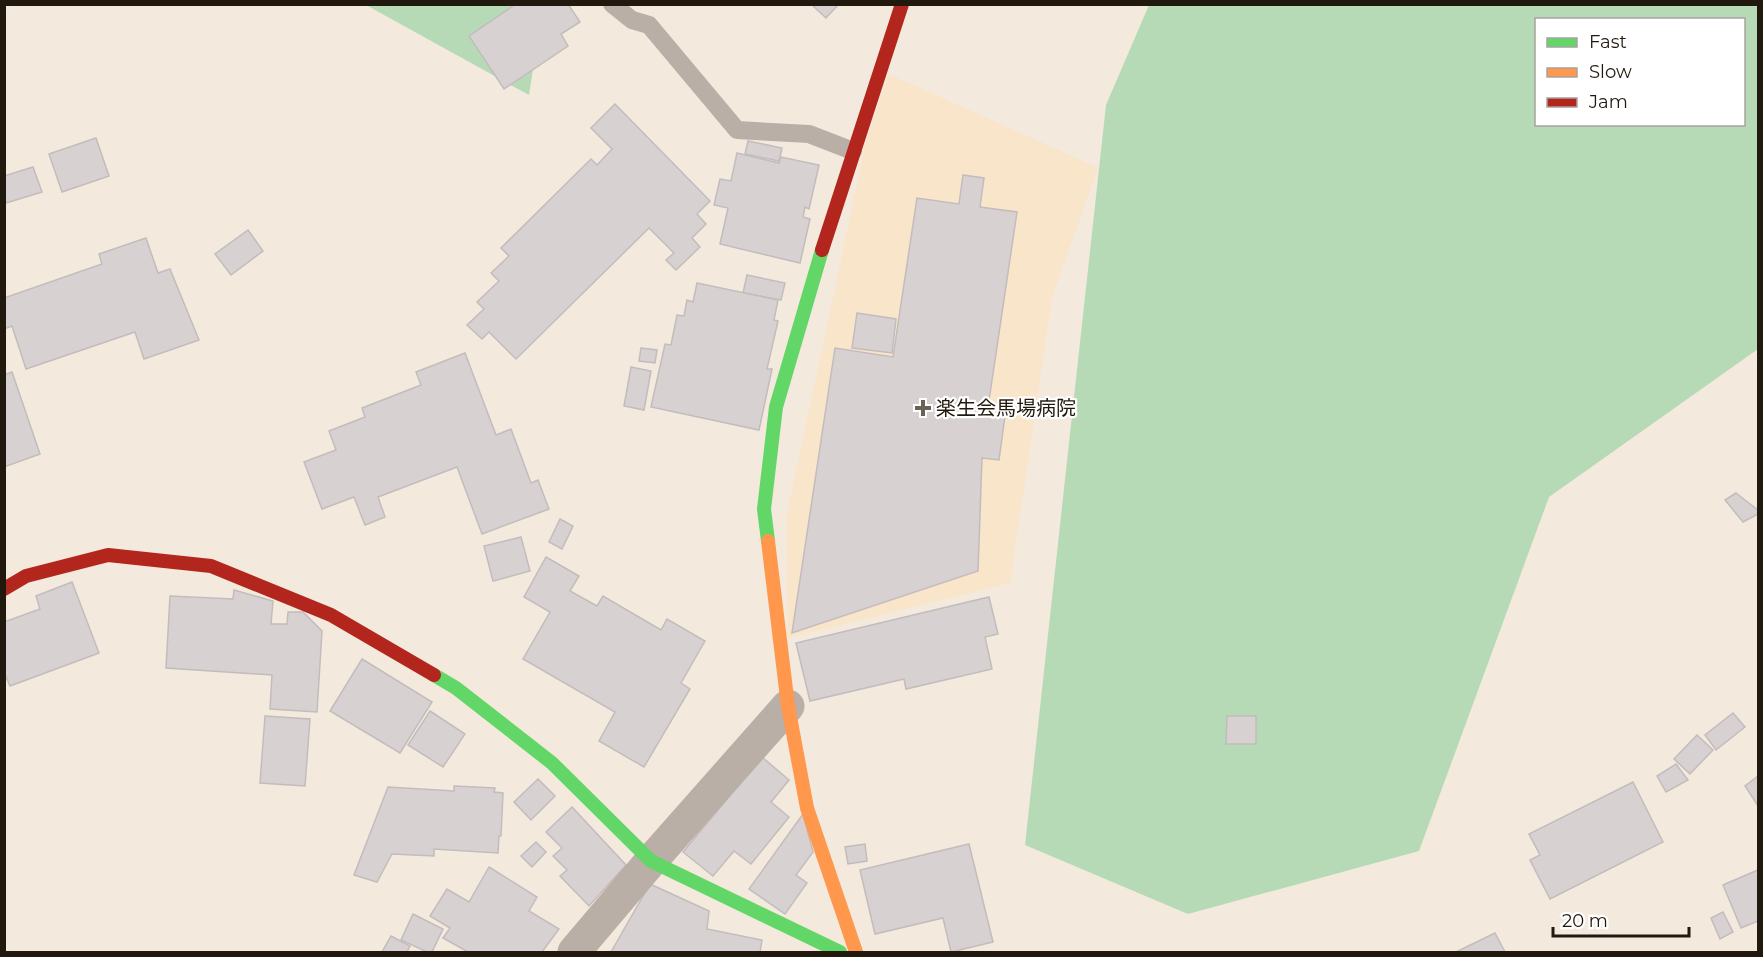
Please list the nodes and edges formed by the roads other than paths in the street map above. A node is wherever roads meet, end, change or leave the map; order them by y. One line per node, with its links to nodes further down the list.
1 (612, 4): 3 (lane)
2 (902, 4): 3 (street)
3 (854, 151): 5 (street)
4 (4, 589): 6 (street)
5 (788, 706): 6 (street); 9 (street)
6 (651, 861): 7 (street); 8 (street)
7 (574, 952)
8 (840, 952)
9 (856, 952)

